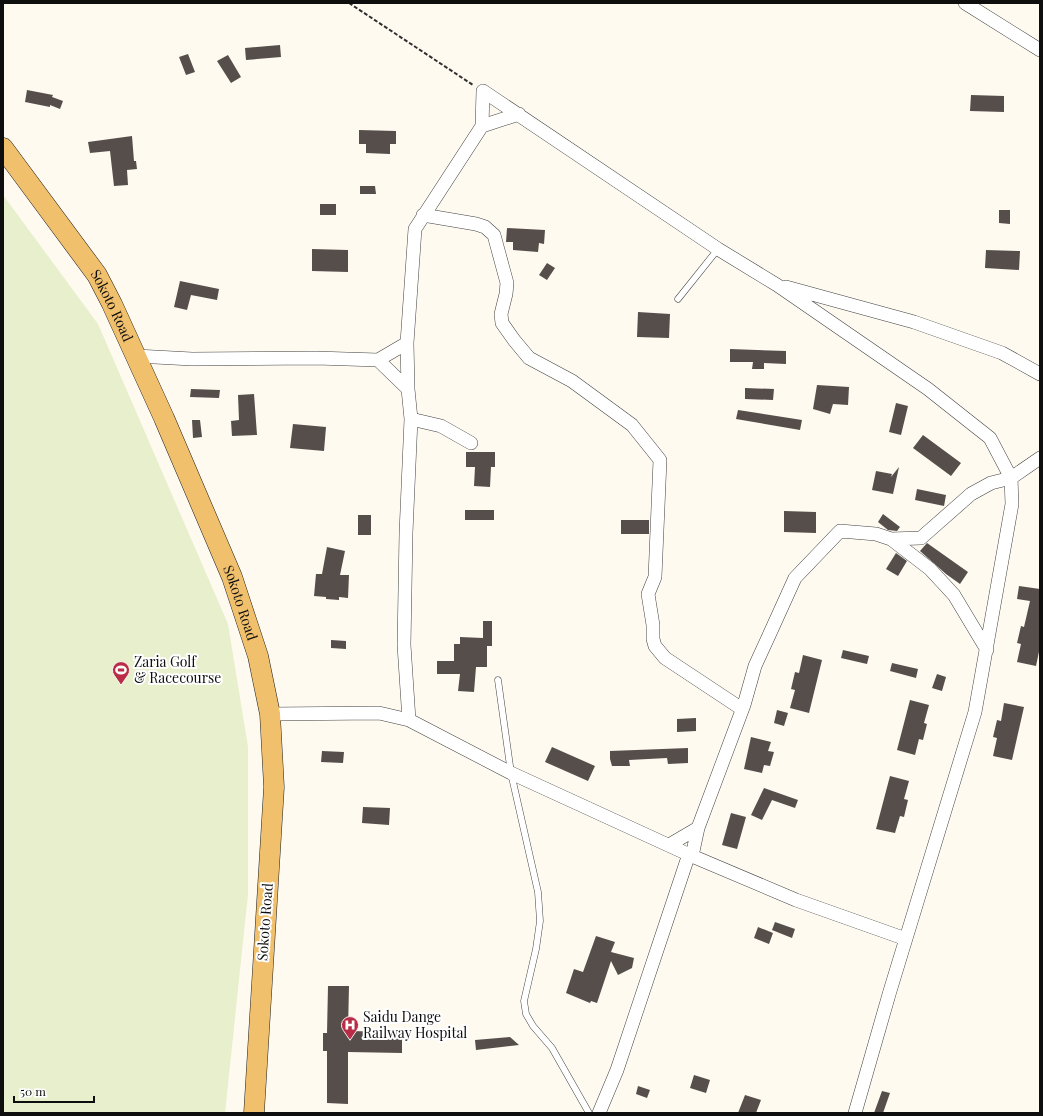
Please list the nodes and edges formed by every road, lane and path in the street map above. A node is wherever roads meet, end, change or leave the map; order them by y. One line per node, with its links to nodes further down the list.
1 (349, 3): 4 (path)
2 (965, 3): 3 (street)
3 (1040, 50)
4 (483, 91): 5 (street); 6 (street)
5 (518, 114): 6 (street); 10 (street)
6 (482, 126): 9 (street)
7 (3, 148): 14 (main road, Sokoto Road)
8 (3, 167): 33 (main road, Sokoto Road)
9 (423, 215): 13 (street); 25 (street)
10 (718, 249): 11 (street); 12 (lane)
11 (776, 285): 16 (street); 21 (street)
12 (678, 299)
13 (407, 343): 15 (street); 17 (street)
14 (136, 356): 15 (street); 26 (main road, Sokoto Road)
15 (378, 360): 17 (street)
16 (1040, 374)
17 (408, 389): 18 (street)
18 (411, 419): 19 (street); 27 (street)
19 (471, 443)
20 (1040, 458): 21 (street)
21 (1011, 478): 22 (street); 23 (street)
22 (890, 539): 23 (street); 25 (street)
23 (987, 650): 32 (street)
24 (498, 680): 28 (lane)
25 (742, 709): 29 (street)
26 (270, 714): 27 (street); 34 (main road, Sokoto Road)
27 (409, 720): 28 (street)
28 (511, 773): 30 (street); 35 (lane)
29 (698, 828): 30 (street); 31 (street)
30 (669, 845): 31 (street)
31 (690, 855): 32 (street); 36 (street)
32 (906, 939): 37 (street)
33 (241, 1113)
34 (254, 1113)
35 (589, 1113)
36 (599, 1113)
37 (855, 1113)

